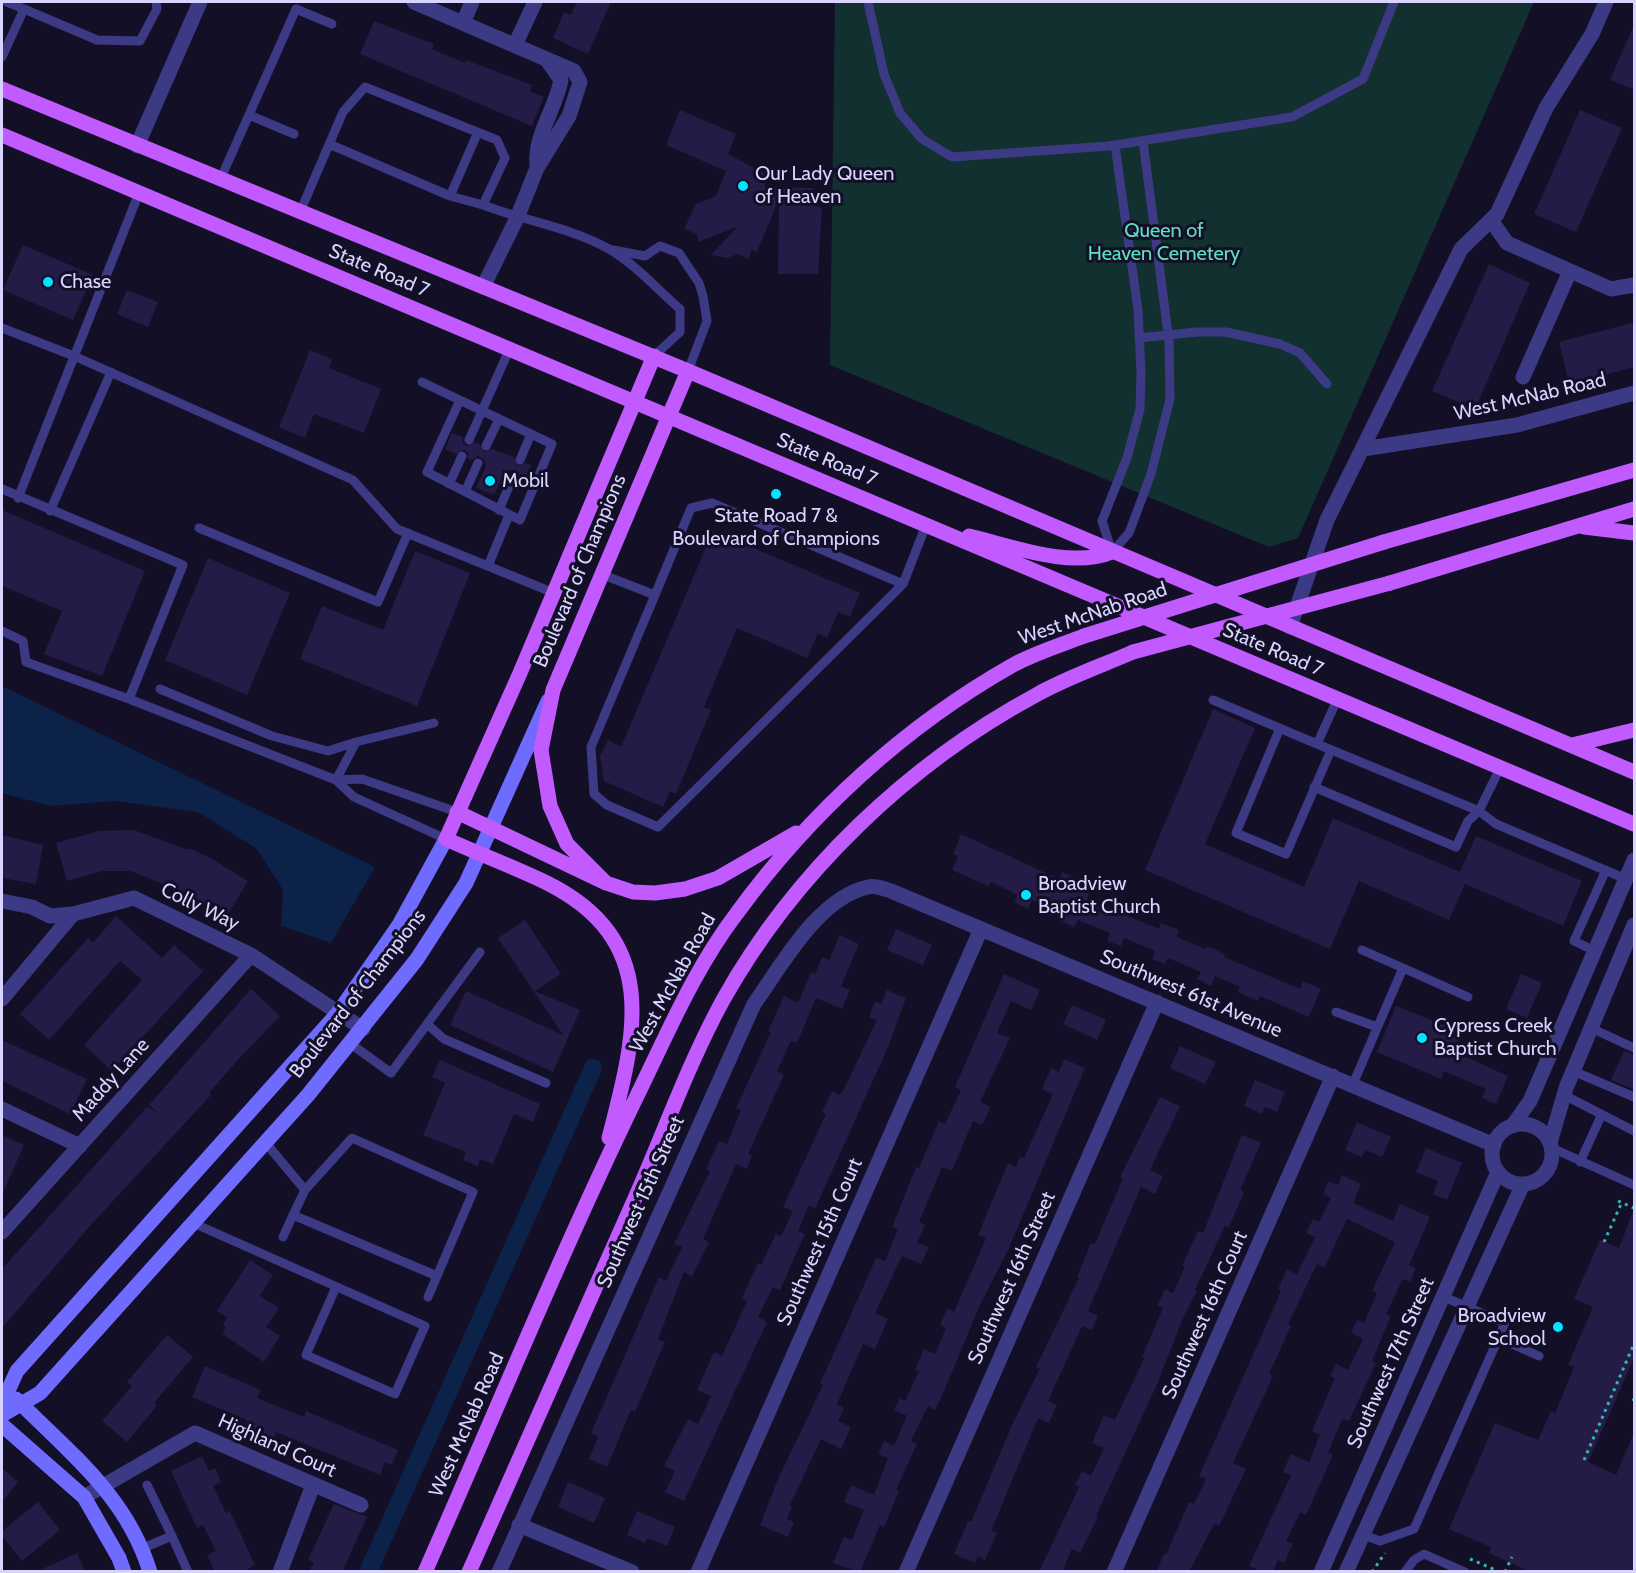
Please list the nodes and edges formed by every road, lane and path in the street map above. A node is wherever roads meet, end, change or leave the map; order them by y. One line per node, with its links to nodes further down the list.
1 (7, 2): 10 (lane)
2 (156, 2): 10 (lane)
3 (200, 2): 23 (street)
4 (414, 2): 11 (street)
5 (472, 2): 11 (street)
6 (535, 2): 13 (street)
7 (868, 2): 22 (lane)
8 (1394, 2): 20 (lane)
9 (1606, 2): 30 (street)
10 (24, 9): 14 (lane)
11 (463, 23): 13 (street)
12 (332, 24): 16 (lane)
13 (515, 45): 29 (street)
14 (2, 57)
15 (2, 89): 23 (main road, State Road 7)
16 (249, 115): 19 (lane); 24 (lane)
17 (478, 132): 21 (lane); 26 (lane); 27 (lane)
18 (2, 135): 25 (main road, State Road 7)
19 (294, 135)
20 (1143, 141): 22 (lane); 36 (lane)
21 (329, 144): 26 (lane); 28 (lane)
22 (1115, 145): 37 (lane)
23 (137, 146): 24 (main road, State Road 7)
24 (220, 180): 28 (main road, State Road 7)
25 (139, 193): 38 (main road, State Road 7); 39 (lane)
26 (450, 196): 27 (lane)
27 (483, 205): 29 (lane)
28 (300, 212): 34 (main road, State Road 7)
29 (517, 218): 31 (lane); 34 (street)
30 (1491, 220): 32 (street); 55 (street)
31 (610, 250): 40 (lane); 41 (lane)
32 (1570, 271): 33 (street); 43 (street)
33 (1635, 285)
34 (483, 287): 40 (main road, State Road 7)
35 (2, 328): 39 (lane)
36 (1168, 335): 37 (lane); 45 (lane); 74 (lane)
37 (1139, 338): 74 (lane)
38 (510, 348): 48 (main road, State Road 7); 49 (lane)
39 (74, 356): 42 (lane); 64 (lane)
40 (654, 356): 41 (main road, State Road 7); 48 (main road, Boulevard of Champions)
41 (688, 371): 50 (main road, Boulevard of Champions); 74 (main road, State Road 7)
42 (111, 372): 67 (lane); 72 (lane)
43 (1523, 377)
44 (422, 382): 47 (lane)
45 (1327, 384)
46 (1635, 393): 55 (street, West McNab Road)
47 (460, 400): 49 (lane); 61 (lane)
48 (635, 401): 50 (main road, State Road 7); 78 (main road, Boulevard of Champions)
49 (483, 411): 51 (lane); 53 (lane)
50 (668, 414): 70 (main road, State Road 7); 76 (main road, Boulevard of Champions)
51 (499, 419): 52 (lane); 54 (lane)
52 (531, 434): 57 (lane); 68 (lane)
53 (469, 440)
54 (486, 446)
55 (1363, 449): 80 (street)
56 (462, 456): 61 (lane)
57 (520, 460)
58 (478, 463): 63 (lane)
59 (1635, 470): 102 (main road, West McNab Road, bridge)
60 (513, 477): 66 (lane)
61 (449, 483): 63 (lane)
62 (2, 489): 64 (lane)
63 (465, 492): 66 (lane)
64 (18, 498): 67 (lane)
65 (1635, 509): 69 (main road)
66 (499, 510): 68 (lane)
67 (50, 511): 84 (lane)
68 (509, 515): 75 (lane)
69 (1578, 526): 73 (main road); 189 (main road, bridge)
70 (928, 527): 74 (main road); 77 (lane); 86 (main road, State Road 7)
71 (199, 528): 72 (lane)
72 (408, 533): 75 (lane)
73 (1635, 533)
74 (1112, 552): 80 (main road, State Road 7)
75 (488, 566): 78 (lane)
76 (601, 574): 79 (lane); 83 (main road, Boulevard of Champions)
77 (903, 584): 79 (lane); 79 (lane)
78 (554, 593): 99 (main road, Boulevard of Champions)
79 (655, 595)
80 (1290, 627): 92 (main road, State Road 7)
81 (2, 631): 84 (lane)
82 (160, 689): 90 (lane)
83 (553, 690): 101 (street, Boulevard of Champions); 108 (main road)
84 (129, 699): 96 (lane)
85 (1213, 700): 88 (lane)
86 (1337, 700): 91 (lane); 94 (main road, State Road 7)
87 (434, 723): 90 (lane)
88 (1280, 728): 91 (lane); 97 (lane)
89 (1635, 730): 92 (main road)
90 (356, 742): 96 (lane)
91 (1317, 744): 93 (lane)
92 (1572, 745): 95 (main road, State Road 7)
93 (1331, 750): 97 (lane); 98 (lane)
94 (1500, 768): 98 (lane); 100 (main road, State Road 7)
95 (1635, 772)
96 (336, 780): 99 (lane); 103 (lane)
97 (1314, 787): 98 (lane)
98 (1479, 811): 106 (lane)
99 (458, 812): 101 (main road); 103 (main road, Boulevard of Champions)
100 (1635, 824)
101 (491, 826): 104 (street, Boulevard of Champions); 108 (main road)
102 (807, 827): 108 (main road); 147 (main road, West McNab Road)
103 (446, 839): 104 (main road); 125 (street, Boulevard of Champions)
104 (479, 854): 129 (street, Boulevard of Champions); 147 (main road)
105 (1635, 860): 107 (street)
106 (1606, 870): 107 (lane); 116 (lane)
107 (1626, 879): 116 (street)
108 (606, 883)
109 (870, 886): 113 (street, Southwest 61st Avenue); 178 (street, Southwest 15th Street)
110 (2, 901): 111 (street, Colly Way)
111 (73, 914): 118 (street, Colly Way); 122 (street)
112 (1635, 925): 114 (street)
113 (981, 929): 123 (street, Southwest 61st Avenue); 192 (street, Southwest 15th Court)
114 (1631, 942): 120 (street)
115 (1362, 950): 119 (lane)
116 (1595, 951): 120 (street); 140 (street)
117 (480, 952): 126 (lane)
118 (251, 955): 125 (street, Colly Way); 145 (street, Maddy Lane)
119 (1403, 968): 121 (lane); 127 (lane)
120 (1615, 969): 128 (street)
121 (1468, 997)
122 (2, 999)
123 (1157, 1002): 133 (street, Southwest 61st Avenue); 193 (street, Southwest 16th Street)
124 (1336, 1012): 127 (lane)
125 (338, 1013): 129 (street, Colly Way); 166 (street, Boulevard of Champions)
126 (427, 1024): 130 (lane); 134 (lane)
127 (1377, 1027): 135 (lane)
128 (1591, 1028): 131 (lane); 132 (street)
129 (363, 1029): 130 (street, Boulevard of Champions)
130 (351, 1044): 142 (street, Boulevard of Champions)
131 (1635, 1048)
132 (1573, 1071): 136 (street); 137 (lane)
133 (1333, 1076): 135 (street, Southwest 61st Avenue); 194 (street, Southwest 16th Court)
134 (546, 1083)
135 (1353, 1084): 143 (street, Southwest 61st Avenue)
136 (1564, 1095): 139 (lane); 144 (street)
137 (1635, 1097)
138 (2, 1109): 145 (street)
139 (1601, 1116): 141 (lane); 146 (lane)
140 (1513, 1125): 143 (street); 144 (street)
141 (1635, 1131)
142 (265, 1142): 151 (lane); 154 (street, Boulevard of Champions)
143 (1494, 1145): 148 (street)
144 (1551, 1145): 146 (lane); 149 (street)
145 (80, 1146): 155 (street, Maddy Lane)
146 (1580, 1162): 150 (lane)
147 (601, 1170): 188 (main road, West McNab Road)
148 (1498, 1172): 149 (street); 161 (street, Southwest 17th Street)
149 (1523, 1184): 162 (street)
150 (1635, 1185)
151 (305, 1190): 153 (lane); 158 (lane)
152 (1635, 1208): 157 (path)
153 (293, 1215): 156 (lane); 158 (lane)
154 (193, 1223): 159 (lane); 167 (street, Boulevard of Champions)
155 (2, 1232)
156 (283, 1237)
157 (1604, 1242)
158 (436, 1276): 160 (lane)
159 (336, 1287): 159 (lane)
160 (428, 1297)
161 (1444, 1297): 162 (lane); 183 (street, Southwest 17th Street)
162 (1467, 1307): 163 (lane); 179 (street)
163 (1498, 1338): 165 (lane); 179 (lane)
164 (1634, 1346): 170 (path)
165 (1539, 1356)
166 (4, 1393): 167 (street, Boulevard of Champions)
167 (21, 1404): 168 (street, Boulevard of Champions); 173 (street, Boulevard of Champions)
168 (2, 1415)
169 (2, 1425): 176 (street)
170 (1599, 1425): 171 (path); 172 (path)
171 (1604, 1428)
172 (1584, 1460)
173 (104, 1485): 175 (street, Highland Court); 176 (street, Highland Court); 181 (street, Boulevard of Champions)
174 (147, 1485): 180 (lane)
175 (313, 1485): 177 (street, Highland Court); 187 (street)
176 (84, 1497): 184 (street)
177 (362, 1505)
178 (519, 1525): 190 (street, Southwest 15th Street); 191 (street)
179 (1363, 1535): 196 (street)
180 (172, 1536): 181 (lane); 186 (lane)
181 (143, 1548): 185 (street, Boulevard of Champions)
182 (1512, 1557): 199 (path)
183 (1323, 1568): 195 (street)
184 (124, 1572)
185 (150, 1572)
186 (188, 1572)
187 (280, 1572)
188 (425, 1572)
189 (469, 1572)
190 (499, 1572)
191 (632, 1572)
192 (698, 1572)
193 (906, 1572)
194 (1114, 1572)
195 (1340, 1572)
196 (1346, 1572)
197 (1405, 1572): 198 (lane)
198 (1465, 1572)
199 (1505, 1572)

